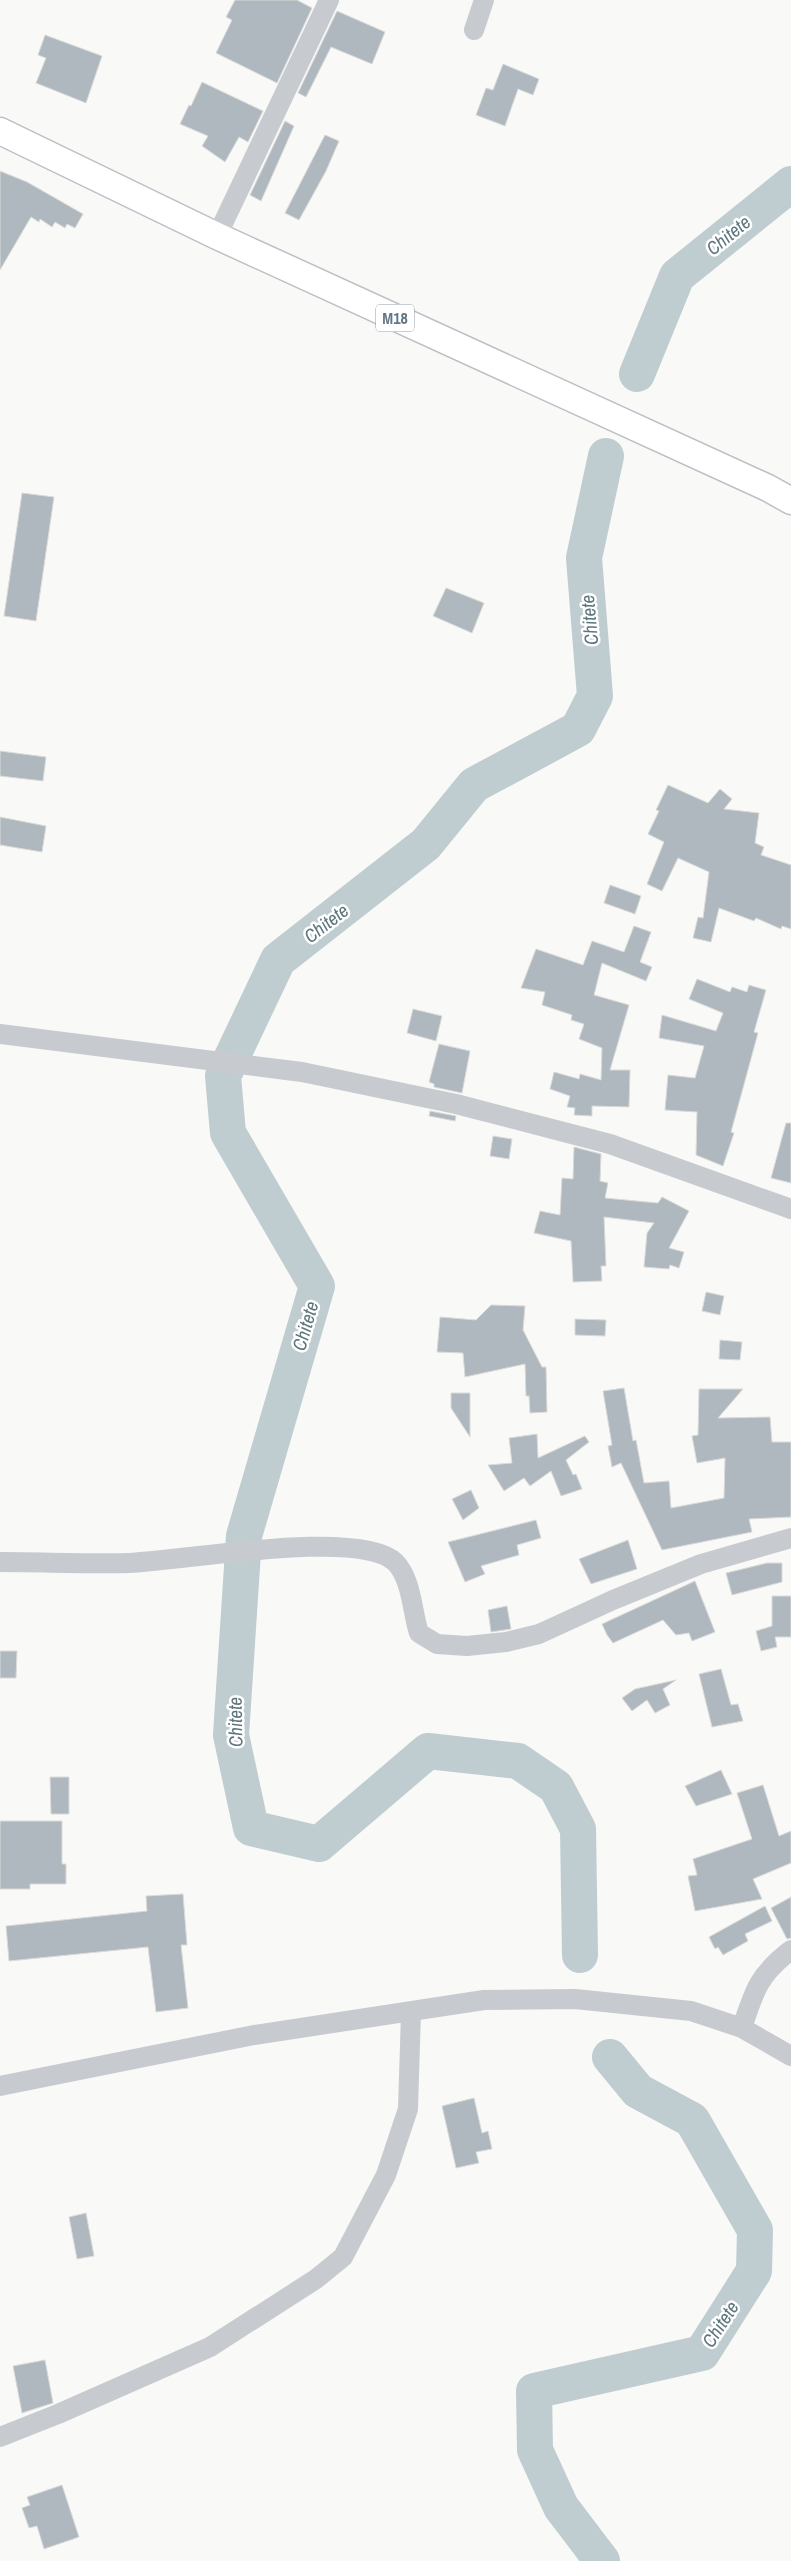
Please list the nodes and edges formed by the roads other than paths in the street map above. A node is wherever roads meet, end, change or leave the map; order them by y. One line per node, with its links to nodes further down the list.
1 (329, 0): 5 (street)
2 (484, 0): 3 (street)
3 (474, 30)
4 (0, 131): 5 (main road, M18)
5 (217, 236): 6 (main road, M18)
6 (791, 501)
7 (0, 1034): 8 (street)
8 (791, 1209)
9 (791, 1538): 10 (street)
10 (0, 1562)
11 (791, 1950): 13 (street)
12 (411, 2013): 13 (street); 15 (street); 16 (street)
13 (742, 2028): 14 (street)
14 (791, 2056)
15 (0, 2086)
16 (0, 2437)

